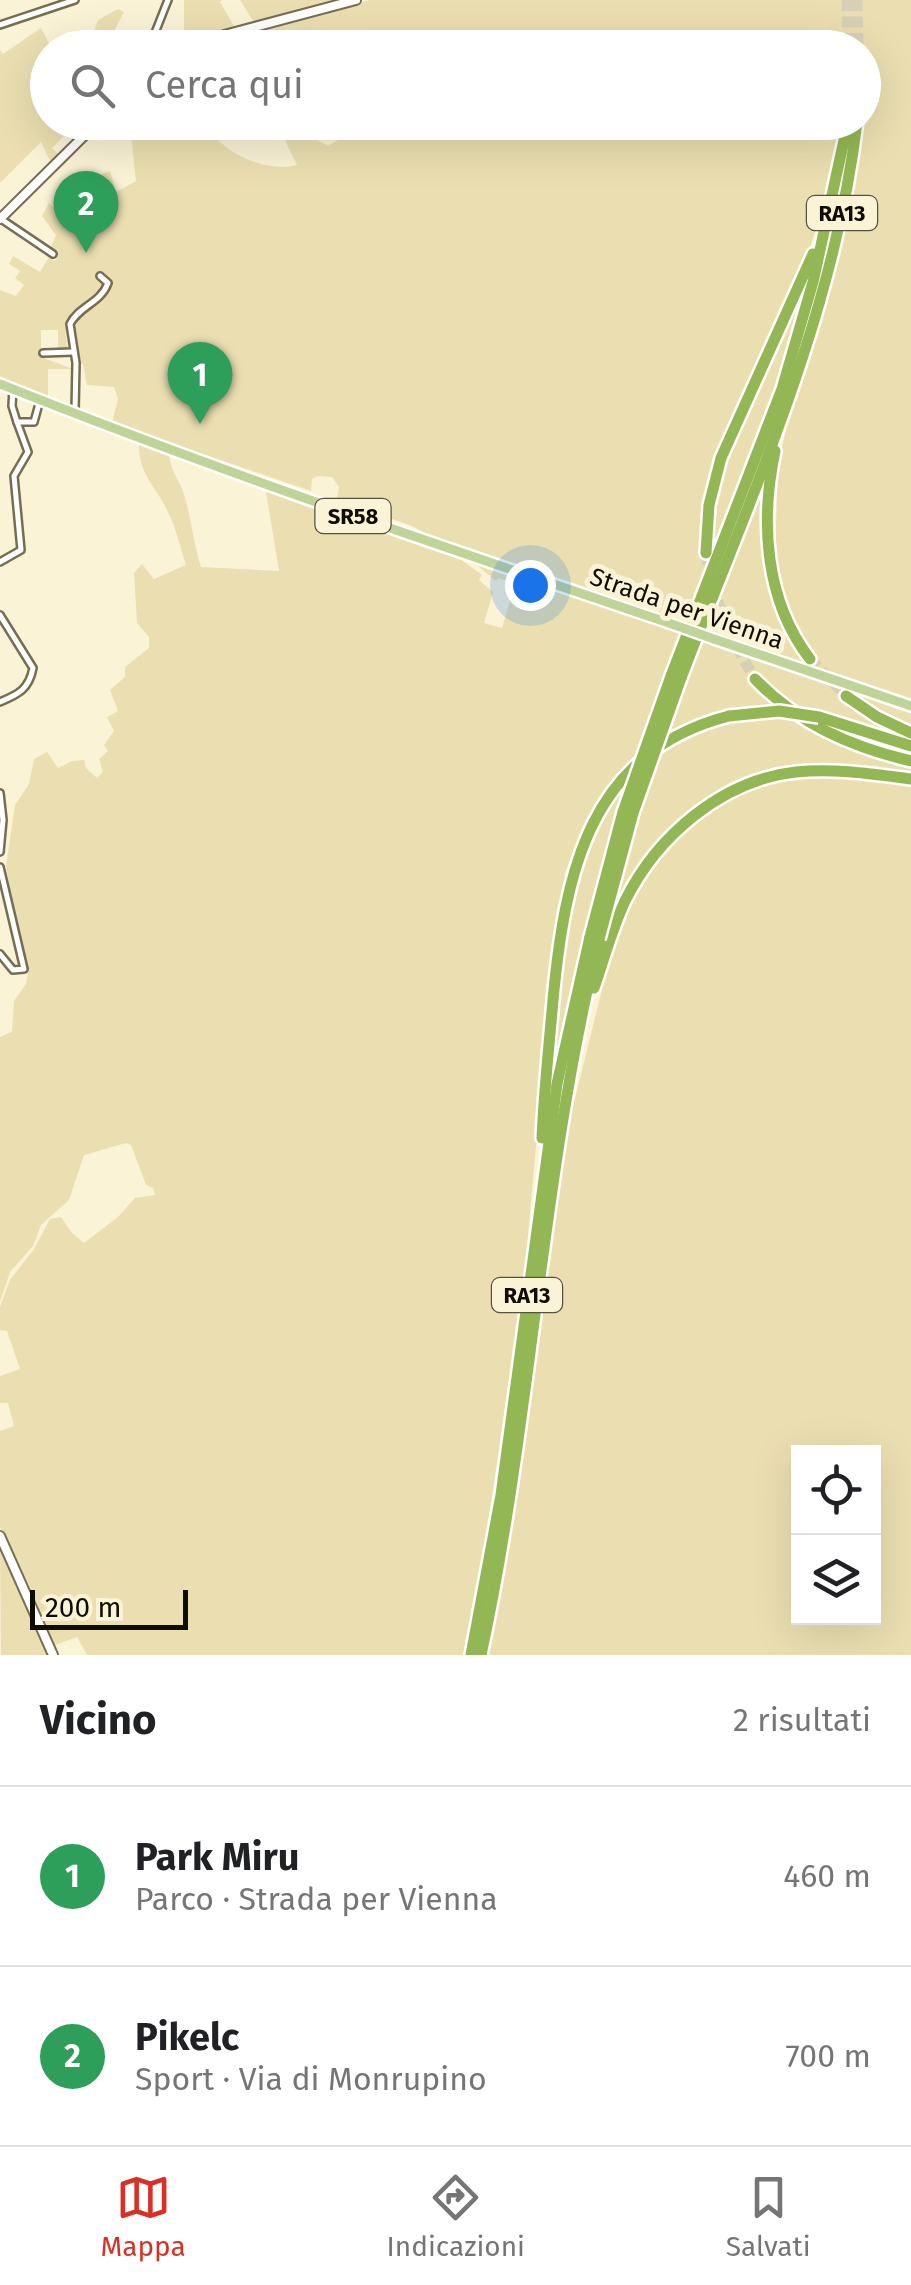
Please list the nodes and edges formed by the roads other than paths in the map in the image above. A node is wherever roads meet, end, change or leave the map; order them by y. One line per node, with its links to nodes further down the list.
1 (76, 0): 4 (street)
2 (168, 0): 5 (street)
3 (356, 0): 6 (main road)
4 (0, 25)
5 (157, 30)
6 (243, 30)
7 (80, 140): 10 (main road)
8 (844, 140): 11 (highway, RA13)
9 (854, 140): 14 (highway, RA13)
10 (0, 219): 12 (street)
11 (824, 226): 14 (highway, RA13); 24 (highway)
12 (53, 254)
13 (100, 276): 16 (street)
14 (813, 300): 19 (highway, RA13)
15 (43, 352): 16 (street)
16 (73, 352): 22 (street)
17 (0, 384): 18 (main road, Strada per Vienna / SR58)
18 (12, 389): 20 (main road, Strada per Vienna / SR58); 23 (street)
19 (786, 391): 21 (highway, RA13); 28 (highway, RA13)
20 (40, 400): 22 (main road, Strada per Vienna / SR58); 23 (street)
21 (784, 413): 27 (highway); 28 (highway, RA13)
22 (75, 414): 32 (main road, Strada per Vienna / SR58, bridge)
23 (17, 422): 25 (street)
24 (706, 553)
25 (0, 562)
26 (0, 615): 31 (street)
27 (810, 660)
28 (676, 677): 40 (highway, RA13, bridge)
29 (755, 679): 35 (highway)
30 (846, 696): 33 (highway)
31 (0, 702)
32 (911, 706)
33 (911, 733)
34 (911, 746): 43 (highway, bridge)
35 (911, 761)
36 (911, 779): 42 (highway)
37 (0, 794): 38 (street)
38 (0, 852)
39 (0, 866): 41 (street)
40 (594, 938): 42 (highway, RA13); 43 (highway, RA13)
41 (0, 954)
42 (579, 1024): 47 (highway, RA13)
43 (538, 1208): 46 (highway, RA13)
44 (0, 1536): 45 (main road)
45 (53, 1655)
46 (471, 1655)
47 (481, 1655)

